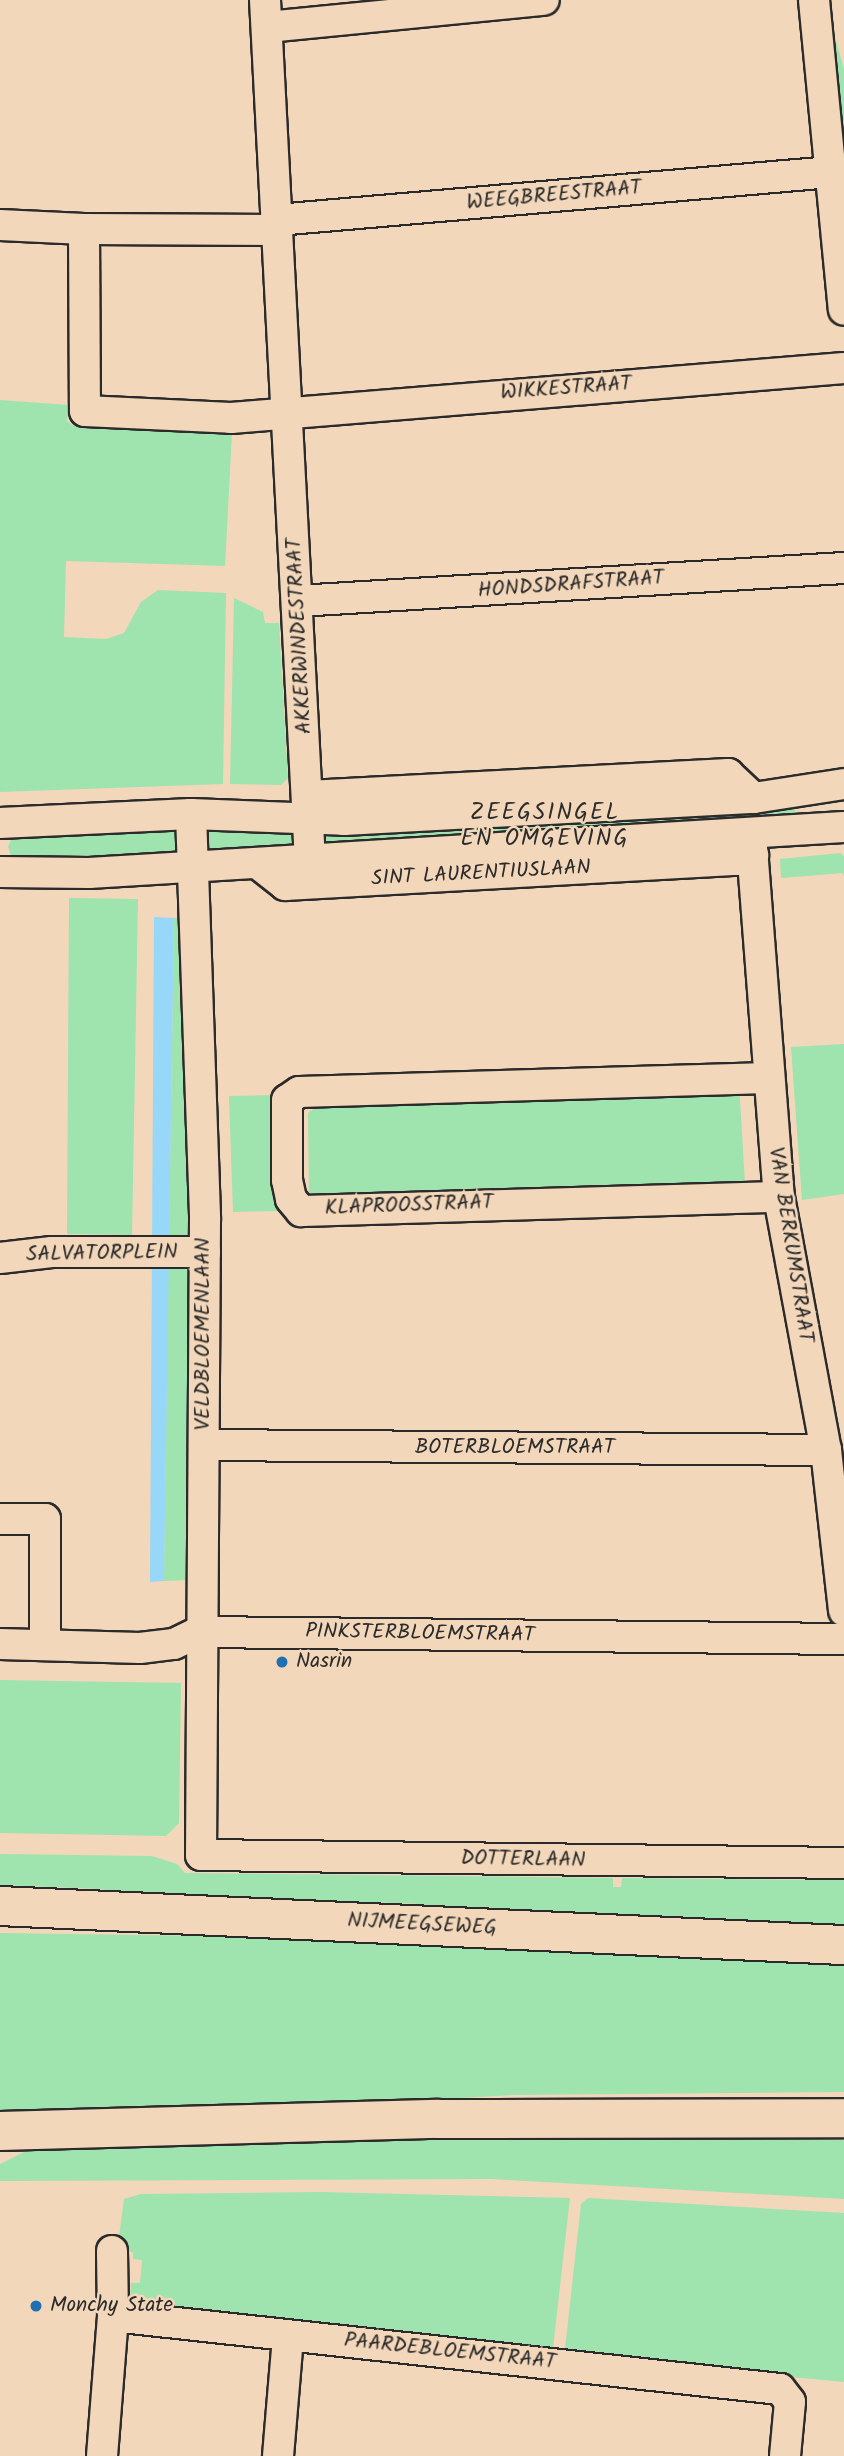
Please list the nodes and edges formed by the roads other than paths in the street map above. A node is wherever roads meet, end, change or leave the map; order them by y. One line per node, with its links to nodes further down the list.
1 (544, 0): 3 (street)
2 (814, 0): 4 (street)
3 (266, 14): 6 (street, AKKERWINDESTRAAT)
4 (831, 172): 6 (street, WEEGBREESTRAAT); 8 (street)
5 (0, 225): 7 (street)
6 (278, 225): 7 (street); 10 (street, AKKERWINDESTRAAT)
7 (84, 229): 10 (street)
8 (844, 310)
9 (844, 368): 10 (street, WIKKESTRAAT)
10 (288, 411): 12 (street, AKKERWINDESTRAAT)
11 (844, 568): 12 (street, HONDSDRAFSTRAAT)
12 (298, 601): 16 (street, AKKERWINDESTRAAT)
13 (844, 784): 16 (street)
14 (844, 791): 15 (street)
15 (844, 805)
16 (308, 807): 17 (street); 21 (street, AKKERWINDESTRAAT)
17 (191, 814): 18 (street); 23 (street, VELDBLOEMENLAAN)
18 (0, 823)
19 (844, 827): 20 (street, SINT LAURENTIUSLAAN)
20 (752, 845): 21 (street, SINT LAURENTIUSLAAN); 22 (street, SINT LAURENTIUSLAAN); 25 (street, VAN BERKUMSTRAAT)
21 (310, 861): 22 (street, SINT LAURENTIUSLAAN)
22 (257, 863): 23 (street, SINT LAURENTIUSLAAN)
23 (194, 866): 24 (street, SINT LAURENTIUSLAAN); 27 (street, VELDBLOEMENLAAN)
24 (0, 872)
25 (768, 1078): 26 (street, VAN BERKUMSTRAAT); 26 (street, KLAPROOSSTRAAT)
26 (779, 1197): 30 (street, VAN BERKUMSTRAAT)
27 (193, 1252): 28 (street, SALVATORPLEIN); 29 (street, VELDBLOEMENLAAN)
28 (0, 1258)
29 (204, 1445): 30 (street, BOTERBLOEMSTRAAT); 33 (street, VELDBLOEMENLAAN)
30 (826, 1450): 32 (street, VAN BERKUMSTRAAT)
31 (0, 1519): 36 (street)
32 (844, 1611)
33 (199, 1632): 34 (street, PINKSTERBLOEMSTRAAT); 36 (street, PINKSTERBLOEMSTRAAT); 37 (street, VELDBLOEMENLAAN)
34 (844, 1639)
35 (0, 1644): 36 (street, PINKSTERBLOEMSTRAAT)
36 (45, 1645)
37 (201, 1855): 38 (street, DOTTERLAAN)
38 (844, 1863)
39 (0, 1906): 40 (main road, NIJMEEGSEWEG)
40 (844, 1945)
41 (844, 2118): 42 (main road)
42 (6, 2134)
43 (112, 2251): 44 (street)
44 (113, 2316): 45 (street, PAARDEBLOEMSTRAAT); 46 (street)
45 (288, 2337): 47 (street); 48 (street, PAARDEBLOEMSTRAAT)
46 (102, 2456)
47 (278, 2456)
48 (785, 2456)

